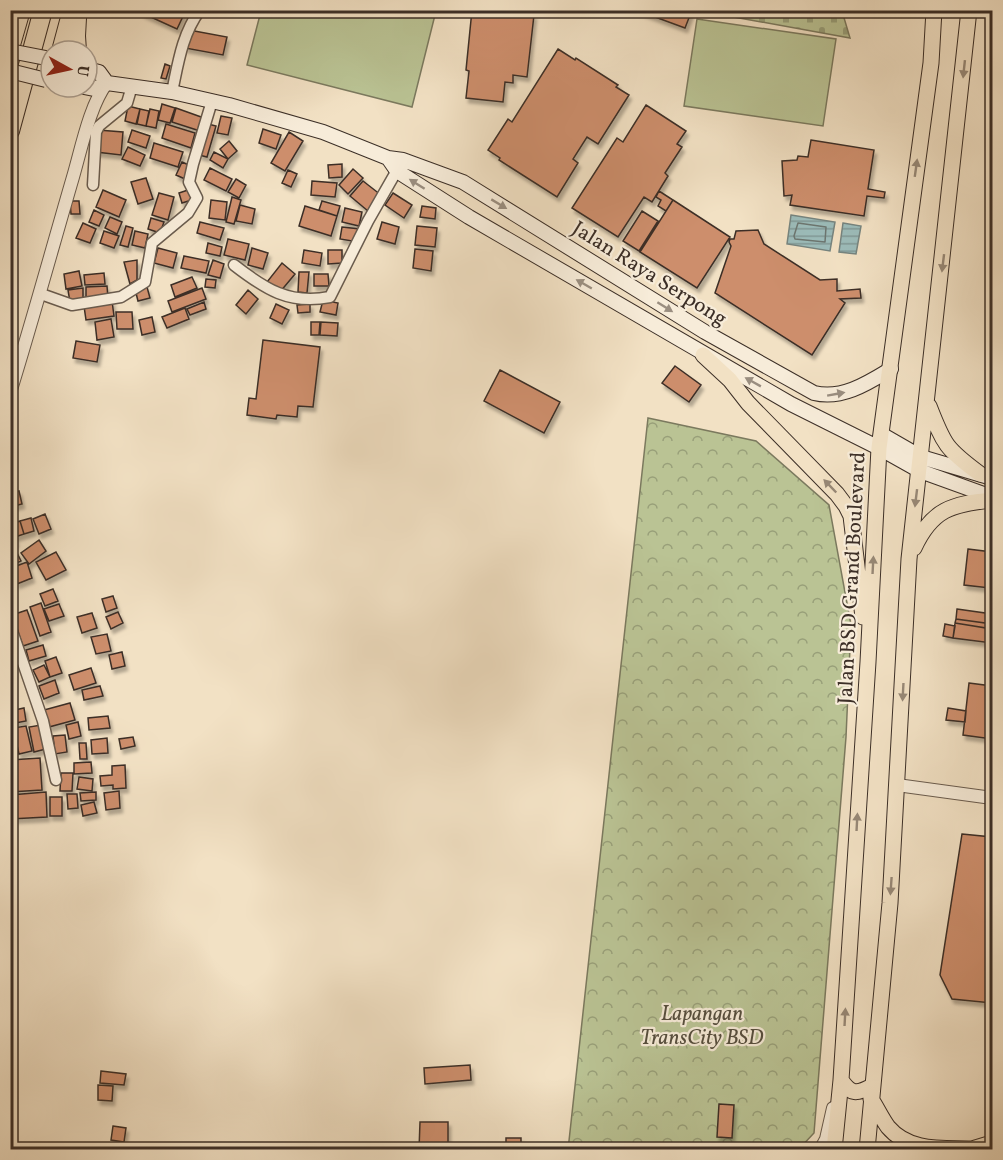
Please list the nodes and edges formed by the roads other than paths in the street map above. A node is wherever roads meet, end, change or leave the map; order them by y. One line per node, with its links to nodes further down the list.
1 (21, 10): 10 (highway)
2 (44, 10): 20 (highway)
3 (72, 10): 8 (highway)
4 (78, 10): 9 (highway)
5 (201, 10): 18 (street)
6 (934, 10): 28 (main road, Jalan BSD Grand Boulevard, one-way to 6)
7 (969, 10): 30 (main road, one-way to 30)
8 (64, 39)
9 (75, 39)
10 (10, 49): 11 (main road, bridge)
11 (39, 56)
12 (10, 71): 14 (main road, bridge)
13 (99, 72): 15 (main road, Jalan Raya Serpong)
14 (39, 78)
15 (107, 83): 16 (main road, Jalan Raya Serpong); 17 (main road, Jalan Raya Serpong); 26 (street)
16 (132, 86): 18 (main road, Jalan Raya Serpong); 23 (street)
17 (99, 87)
18 (172, 92): 19 (main road, Jalan Raya Serpong)
19 (212, 101): 21 (main road, Jalan Raya Serpong); 26 (street)
20 (10, 131)
21 (400, 165): 22 (main road, Jalan Raya Serpong); 24 (main road, Jalan Raya Serpong, one-way to 21); 25 (street)
22 (463, 182): 24 (main road); 28 (main road, Jalan Raya Serpong, one-way to 28)
23 (93, 185)
24 (447, 203): 27 (main road, Jalan Raya Serpong, one-way to 24)
25 (234, 265)
26 (41, 294): 29 (street)
27 (703, 355): 31 (main road, Jalan Raya Serpong, one-way to 27); 37 (main road, one-way to 27)
28 (891, 369): 31 (main road, Jalan BSD Grand Boulevard)
29 (10, 393)
30 (927, 400): 32 (main road); 33 (main road)
31 (880, 441): 32 (main road, Jalan Raya Serpong); 37 (main road, Jalan BSD Grand Boulevard, one-way to 31)
32 (920, 464): 33 (main road); 34 (main road); 35 (main road, one-way to 35)
33 (986, 476)
34 (993, 499): 35 (main road)
35 (909, 559): 39 (main road, one-way to 39)
36 (10, 625): 38 (street)
37 (868, 662): 41 (main road, Jalan BSD Grand Boulevard, one-way to 37)
38 (56, 780)
39 (897, 785): 40 (street); 42 (main road, one-way to 42)
40 (993, 798)
41 (842, 1075): 42 (main road); 44 (street); 45 (main road, Jalan BSD Grand Boulevard)
42 (872, 1093): 46 (main road); 47 (main road)
43 (993, 1143): 47 (main road)
44 (820, 1149)
45 (834, 1149)
46 (867, 1149)
47 (970, 1149)

